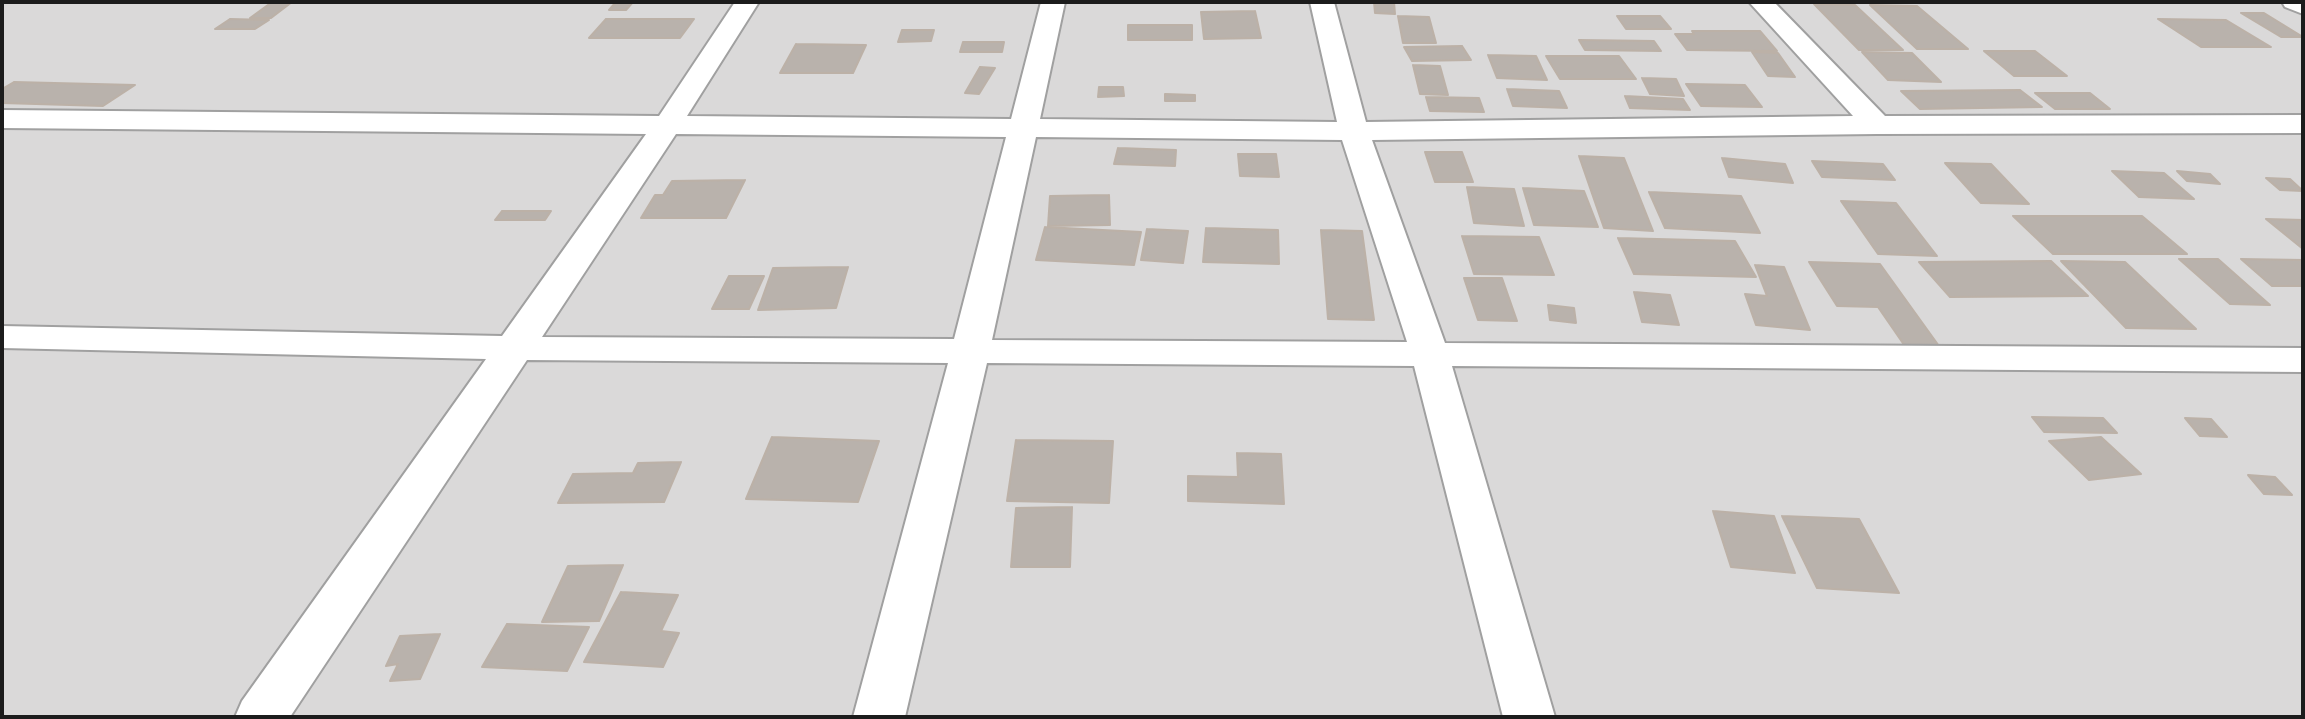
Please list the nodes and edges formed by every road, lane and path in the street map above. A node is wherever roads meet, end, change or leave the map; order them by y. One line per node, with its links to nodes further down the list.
1 (747, 2): 8 (street)
2 (1053, 2): 11 (street)
3 (1322, 2): 12 (street)
4 (1761, 2): 10 (street)
5 (2294, 2): 6 (street)
6 (2303, 7)
7 (2, 119): 8 (street)
8 (668, 124): 11 (street); 14 (street)
9 (2303, 124): 10 (street)
10 (1877, 125): 12 (street)
11 (1022, 126): 12 (street); 15 (street)
12 (1354, 131): 16 (street)
13 (2, 337): 14 (street)
14 (512, 348): 15 (street); 18 (street)
15 (970, 352): 16 (street); 19 (street)
16 (1430, 355): 17 (street); 20 (street)
17 (2303, 360)
18 (261, 717)
19 (879, 717)
20 (1529, 717)

